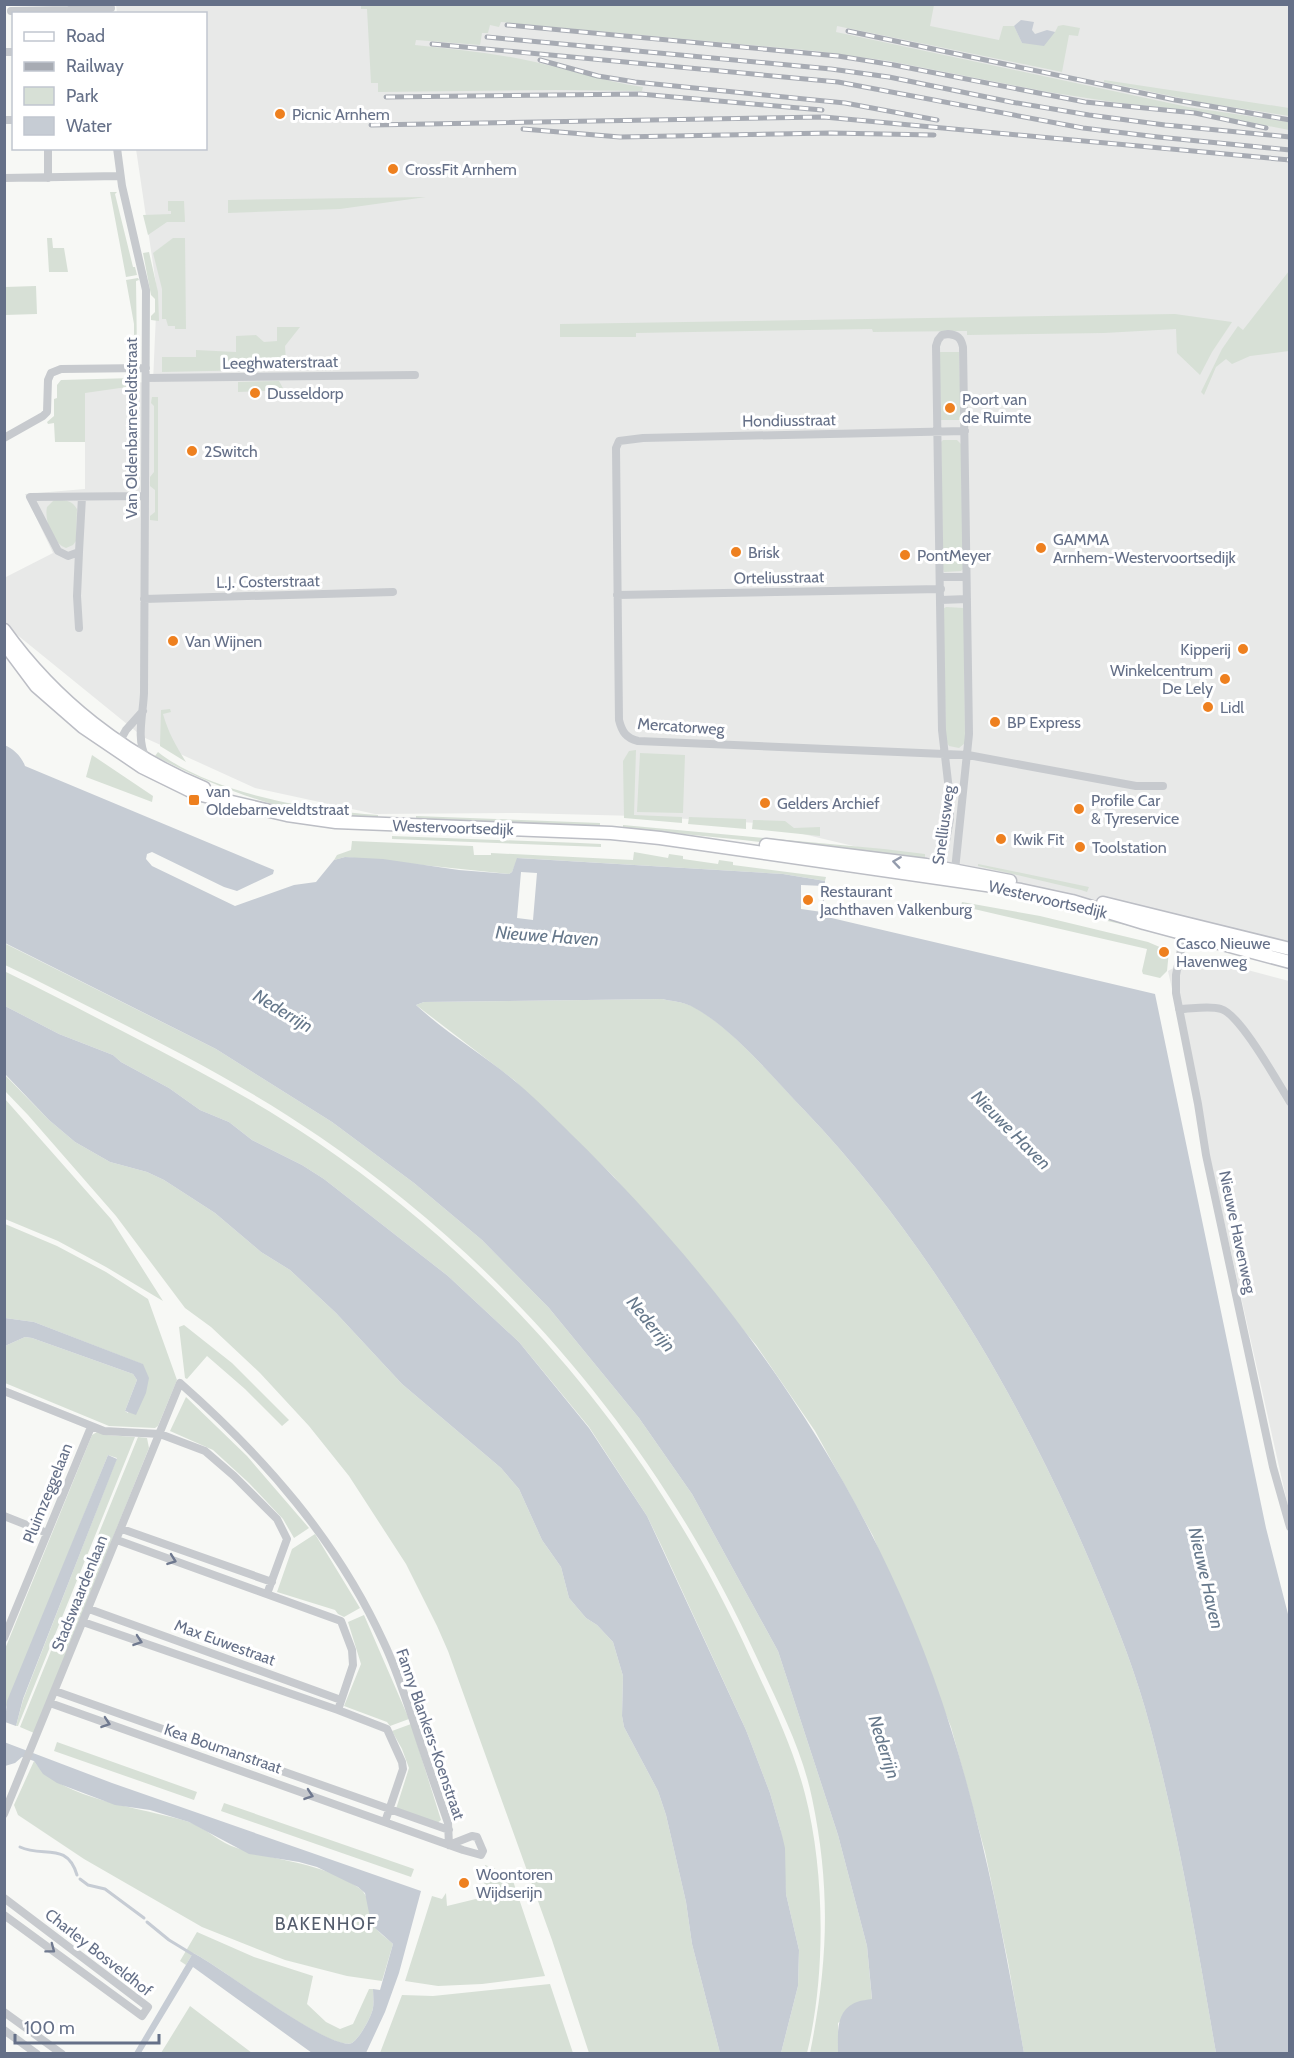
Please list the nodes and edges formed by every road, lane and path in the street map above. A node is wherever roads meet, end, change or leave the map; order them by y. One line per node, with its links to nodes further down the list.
1 (25, 7): 3 (street); 4 (street)
2 (111, 9): 4 (street)
3 (11, 10)
4 (69, 11)
5 (48, 150): 9 (street)
6 (117, 150): 7 (street, Van Oldenbarneveldtstraat)
7 (120, 176): 9 (street); 10 (street, Van Oldenbarneveldtstraat)
8 (4, 178): 9 (street)
9 (48, 178)
10 (146, 368): 12 (street, Van Oldenbarneveldtstraat); 15 (street)
11 (415, 375): 12 (street, Leeghwaterstraat)
12 (146, 378): 18 (street, Van Oldenbarneveldtstraat)
13 (964, 431): 14 (street); 14 (street, Snelliusweg); 20 (street, Snelliusweg)
14 (938, 432): 16 (street, Hondiusstraat); 21 (street, Snelliusweg)
15 (4, 438)
16 (640, 438): 24 (street, Mercatorweg)
17 (82, 496): 18 (street); 19 (street); 19 (street)
18 (146, 496): 25 (street, Van Oldenbarneveldtstraat)
19 (79, 552): 28 (street)
20 (966, 576): 21 (street); 26 (street, Snelliusweg)
21 (941, 577): 22 (street, Snelliusweg)
22 (941, 589): 24 (street, Orteliusstraat); 27 (street, Snelliusweg)
23 (393, 592): 25 (street, L.J. Costerstraat)
24 (617, 595): 33 (street, Mercatorweg)
25 (144, 598): 31 (street, Van Oldenbarneveldtstraat)
26 (967, 599): 27 (street); 34 (street, Snelliusweg)
27 (941, 600): 33 (street, Snelliusweg)
28 (79, 628)
29 (4, 630): 32 (main road, Westervoortsedijk)
30 (4, 643): 32 (main road, Westervoortsedijk)
31 (143, 710): 32 (street); 35 (street, Van Oldenbarneveldtstraat)
32 (117, 746): 35 (main road, Westervoortsedijk); 37 (main road, Westervoortsedijk)
33 (944, 754): 34 (street); 38 (street, Snelliusweg)
34 (968, 755): 36 (street); 38 (street, Snelliusweg)
35 (146, 759): 37 (main road, Westervoortsedijk)
36 (1163, 786)
37 (247, 805): 38 (main road, Westervoortsedijk)
38 (948, 872): 39 (main road, Westervoortsedijk)
39 (1184, 932): 40 (main road, Westervoortsedijk); 41 (main road, Westervoortsedijk); 42 (street, Nieuwe Havenweg)
40 (1290, 949)
41 (1290, 962)
42 (1179, 1009): 43 (street); 49 (street, Nieuwe Havenweg)
43 (1290, 1102)
44 (180, 1383): 47 (street, Stadswaardenlaan); 65 (street, Fanny Blankers-Koenstraat)
45 (4, 1391): 46 (street)
46 (91, 1427): 47 (street); 51 (street, Pluimzeggelaan)
47 (160, 1434): 50 (street, Stadswaardenlaan); 53 (street)
48 (4, 1516): 51 (street)
49 (1290, 1527)
50 (122, 1529): 52 (street, Stadswaardenlaan); 53 (street)
51 (47, 1533): 57 (street, Pluimzeggelaan)
52 (117, 1540): 54 (street, one-way to 54); 55 (street, Stadswaardenlaan)
53 (272, 1582): 54 (street)
54 (267, 1594): 59 (street)
55 (89, 1609): 56 (street, Stadswaardenlaan); 59 (street, Max Euwestraat)
56 (83, 1622): 58 (street, Stadswaardenlaan); 61 (street, Max Euwestraat, one-way to 61)
57 (4, 1638)
58 (55, 1691): 60 (street, Stadswaardenlaan); 62 (street, Kea Boumanstraat)
59 (341, 1700): 61 (street)
60 (50, 1703): 63 (street, Stadswaardenlaan); 64 (street, Kea Boumanstraat, one-way to 64)
61 (338, 1710): 62 (street, Max Euwestraat)
62 (390, 1809): 64 (street); 65 (street, Kea Boumanstraat)
63 (4, 1814)
64 (385, 1822): 66 (street, Kea Boumanstraat)
65 (448, 1830): 66 (street, Fanny Blankers-Koenstraat)
66 (449, 1845)
67 (4, 1898): 68 (street, Charley Bosveldhof, one-way to 67)
68 (4, 1914)
69 (4, 2012): 72 (street)
70 (4, 2030): 71 (street)
71 (37, 2054)
72 (63, 2054)

